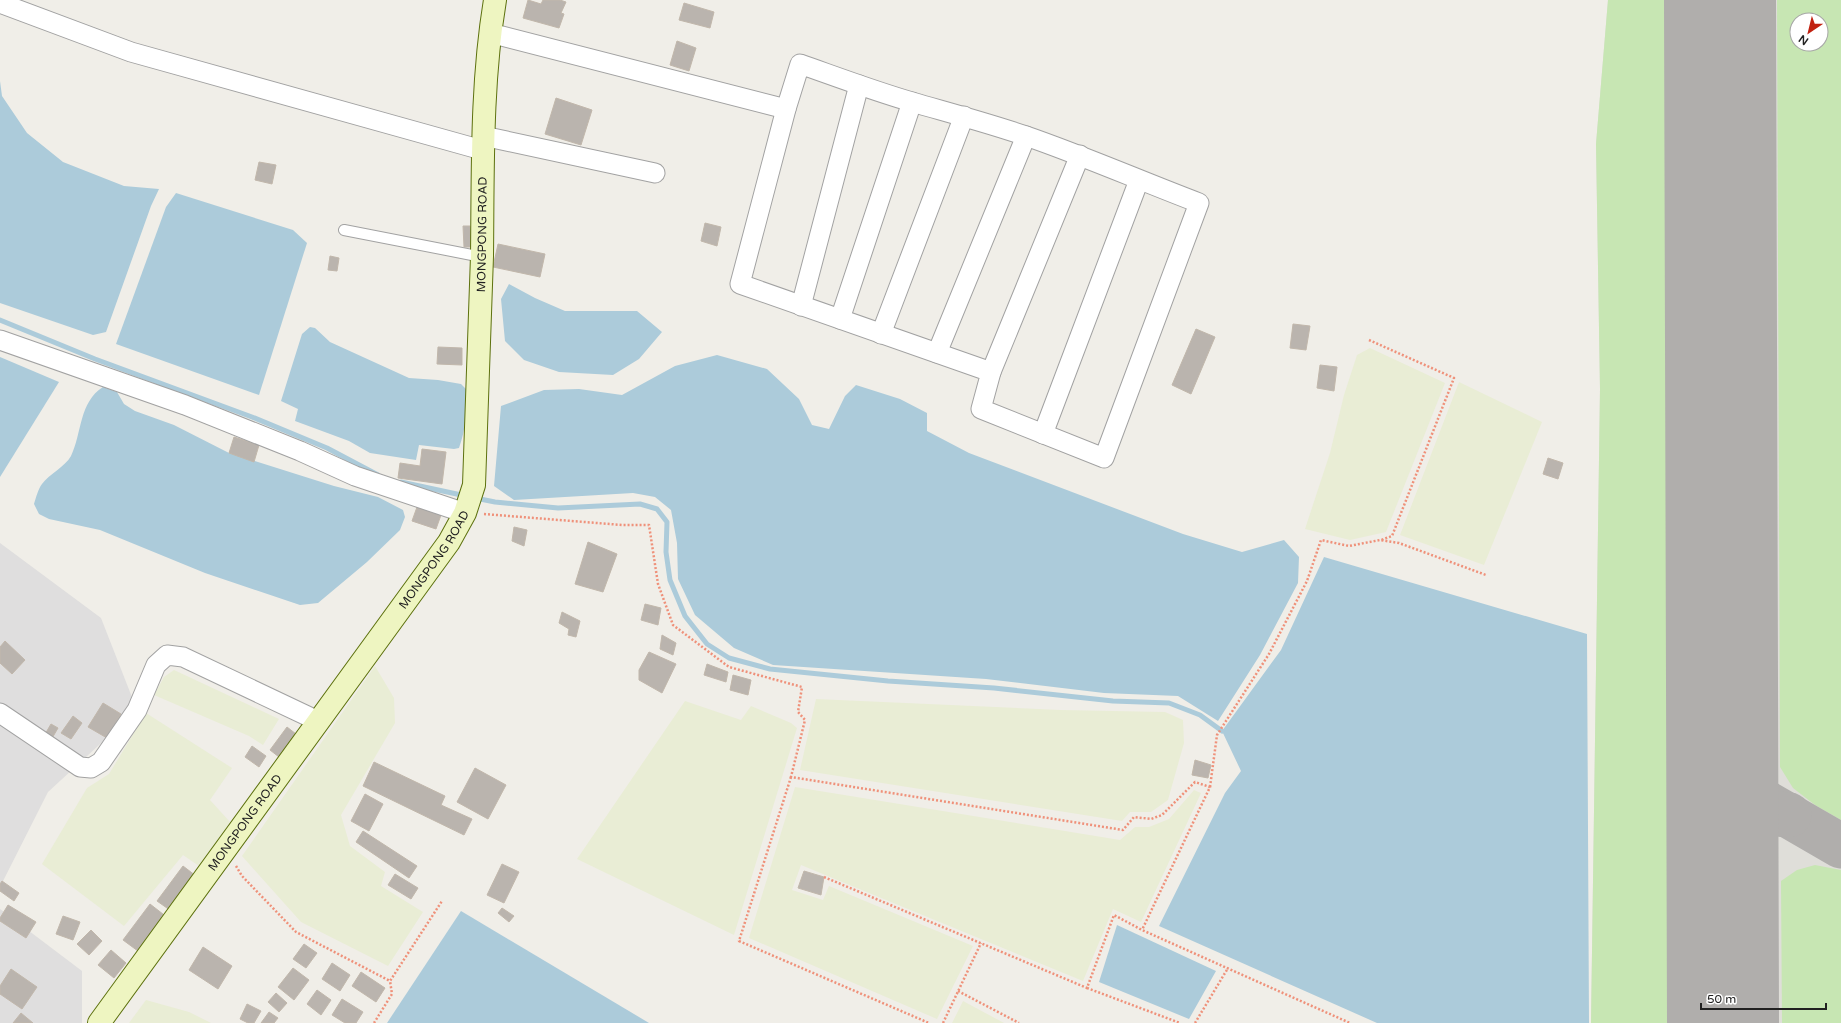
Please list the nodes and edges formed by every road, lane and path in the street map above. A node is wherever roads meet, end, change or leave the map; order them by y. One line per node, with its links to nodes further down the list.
1 (495, 0): 3 (main road, MONGPONG ROAD)
2 (0, 3): 9 (street)
3 (490, 33): 6 (street); 9 (main road, MONGPONG ROAD)
4 (860, 85): 5 (street); 6 (street); 15 (street)
5 (912, 102): 7 (street); 16 (street)
6 (786, 109): 15 (street)
7 (964, 116): 8 (street); 17 (street)
8 (1026, 136): 10 (street); 20 (street)
9 (483, 143): 11 (street); 14 (main road, MONGPONG ROAD)
10 (1080, 155): 12 (street); 21 (street)
11 (655, 173)
12 (1139, 180): 22 (street); 22 (street)
13 (344, 230): 14 (lane)
14 (482, 257): 23 (main road, MONGPONG ROAD)
15 (801, 306): 16 (street)
16 (840, 319): 17 (street)
17 (881, 334): 20 (street)
18 (0, 340): 23 (street)
19 (1369, 340): 24 (path)
20 (937, 353): 21 (street)
21 (991, 372): 22 (street)
22 (1043, 434)
23 (465, 513): 27 (main road, MONGPONG ROAD); 28 (path)
24 (1380, 540): 25 (path); 29 (path)
25 (1486, 574)
26 (0, 713): 27 (street)
27 (318, 721): 30 (main road, MONGPONG ROAD)
28 (790, 776): 29 (path); 41 (path)
29 (1210, 787): 33 (path)
30 (225, 849): 36 (path); 39 (main road, MONGPONG ROAD)
31 (824, 877): 34 (path)
32 (442, 901): 36 (path)
33 (1142, 930): 35 (path); 37 (path)
34 (981, 943): 37 (path); 38 (path)
35 (1228, 968): 45 (path); 46 (path)
36 (390, 981): 40 (path)
37 (1087, 988): 44 (path)
38 (958, 991): 42 (path); 43 (path)
39 (99, 1023)
40 (374, 1023)
41 (929, 1023)
42 (943, 1023)
43 (1019, 1023)
44 (1180, 1023)
45 (1195, 1023)
46 (1350, 1023)

